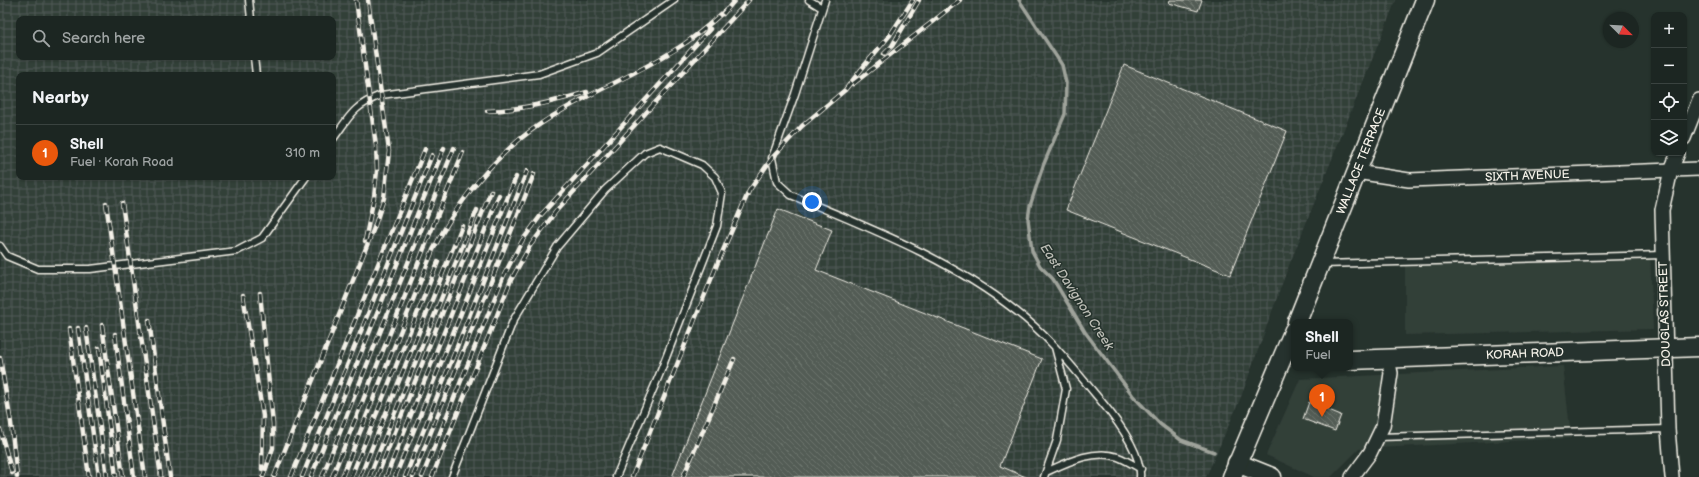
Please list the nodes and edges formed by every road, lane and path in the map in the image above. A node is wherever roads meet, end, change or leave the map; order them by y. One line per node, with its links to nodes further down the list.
1 (248, 0): 7 (lane)
2 (674, 0): 12 (lane)
3 (809, 0): 6 (lane)
4 (825, 0): 6 (lane)
5 (1425, 0): 16 (main road, WALLACE TERRACE)
6 (822, 8): 22 (lane)
7 (250, 16)
8 (254, 60): 9 (lane)
9 (256, 72)
10 (1699, 100): 11 (street)
11 (1687, 130)
12 (336, 135)
13 (1677, 156): 15 (street, DOUGLAS STREET)
14 (1699, 169): 15 (street, SIXTH AVENUE)
15 (1671, 170): 16 (street, SIXTH AVENUE); 19 (street, DOUGLAS STREET)
16 (1356, 172): 20 (main road, WALLACE TERRACE)
17 (304, 180): 18 (lane)
18 (0, 246)
19 (1663, 255): 20 (lane); 25 (street, DOUGLAS STREET)
20 (1320, 264): 21 (main road, WALLACE TERRACE)
21 (1298, 319)
22 (1055, 346): 31 (lane); 33 (lane)
23 (1291, 346): 28 (main road)
24 (1699, 347): 25 (main road, KORAH ROAD)
25 (1666, 348): 26 (main road, KORAH ROAD); 29 (street, DOUGLAS STREET)
26 (1388, 359): 27 (main road, KORAH ROAD); 30 (street)
27 (1353, 360)
28 (1288, 362): 32 (main road)
29 (1668, 429): 30 (lane); 39 (street, DOUGLAS STREET)
30 (1378, 437): 38 (street)
31 (1141, 469): 33 (lane); 36 (lane)
32 (1234, 470): 37 (main road)
33 (1045, 475)
34 (452, 477): 35 (lane)
35 (616, 477)
36 (1140, 477)
37 (1272, 477)
38 (1352, 477)
39 (1672, 477)

